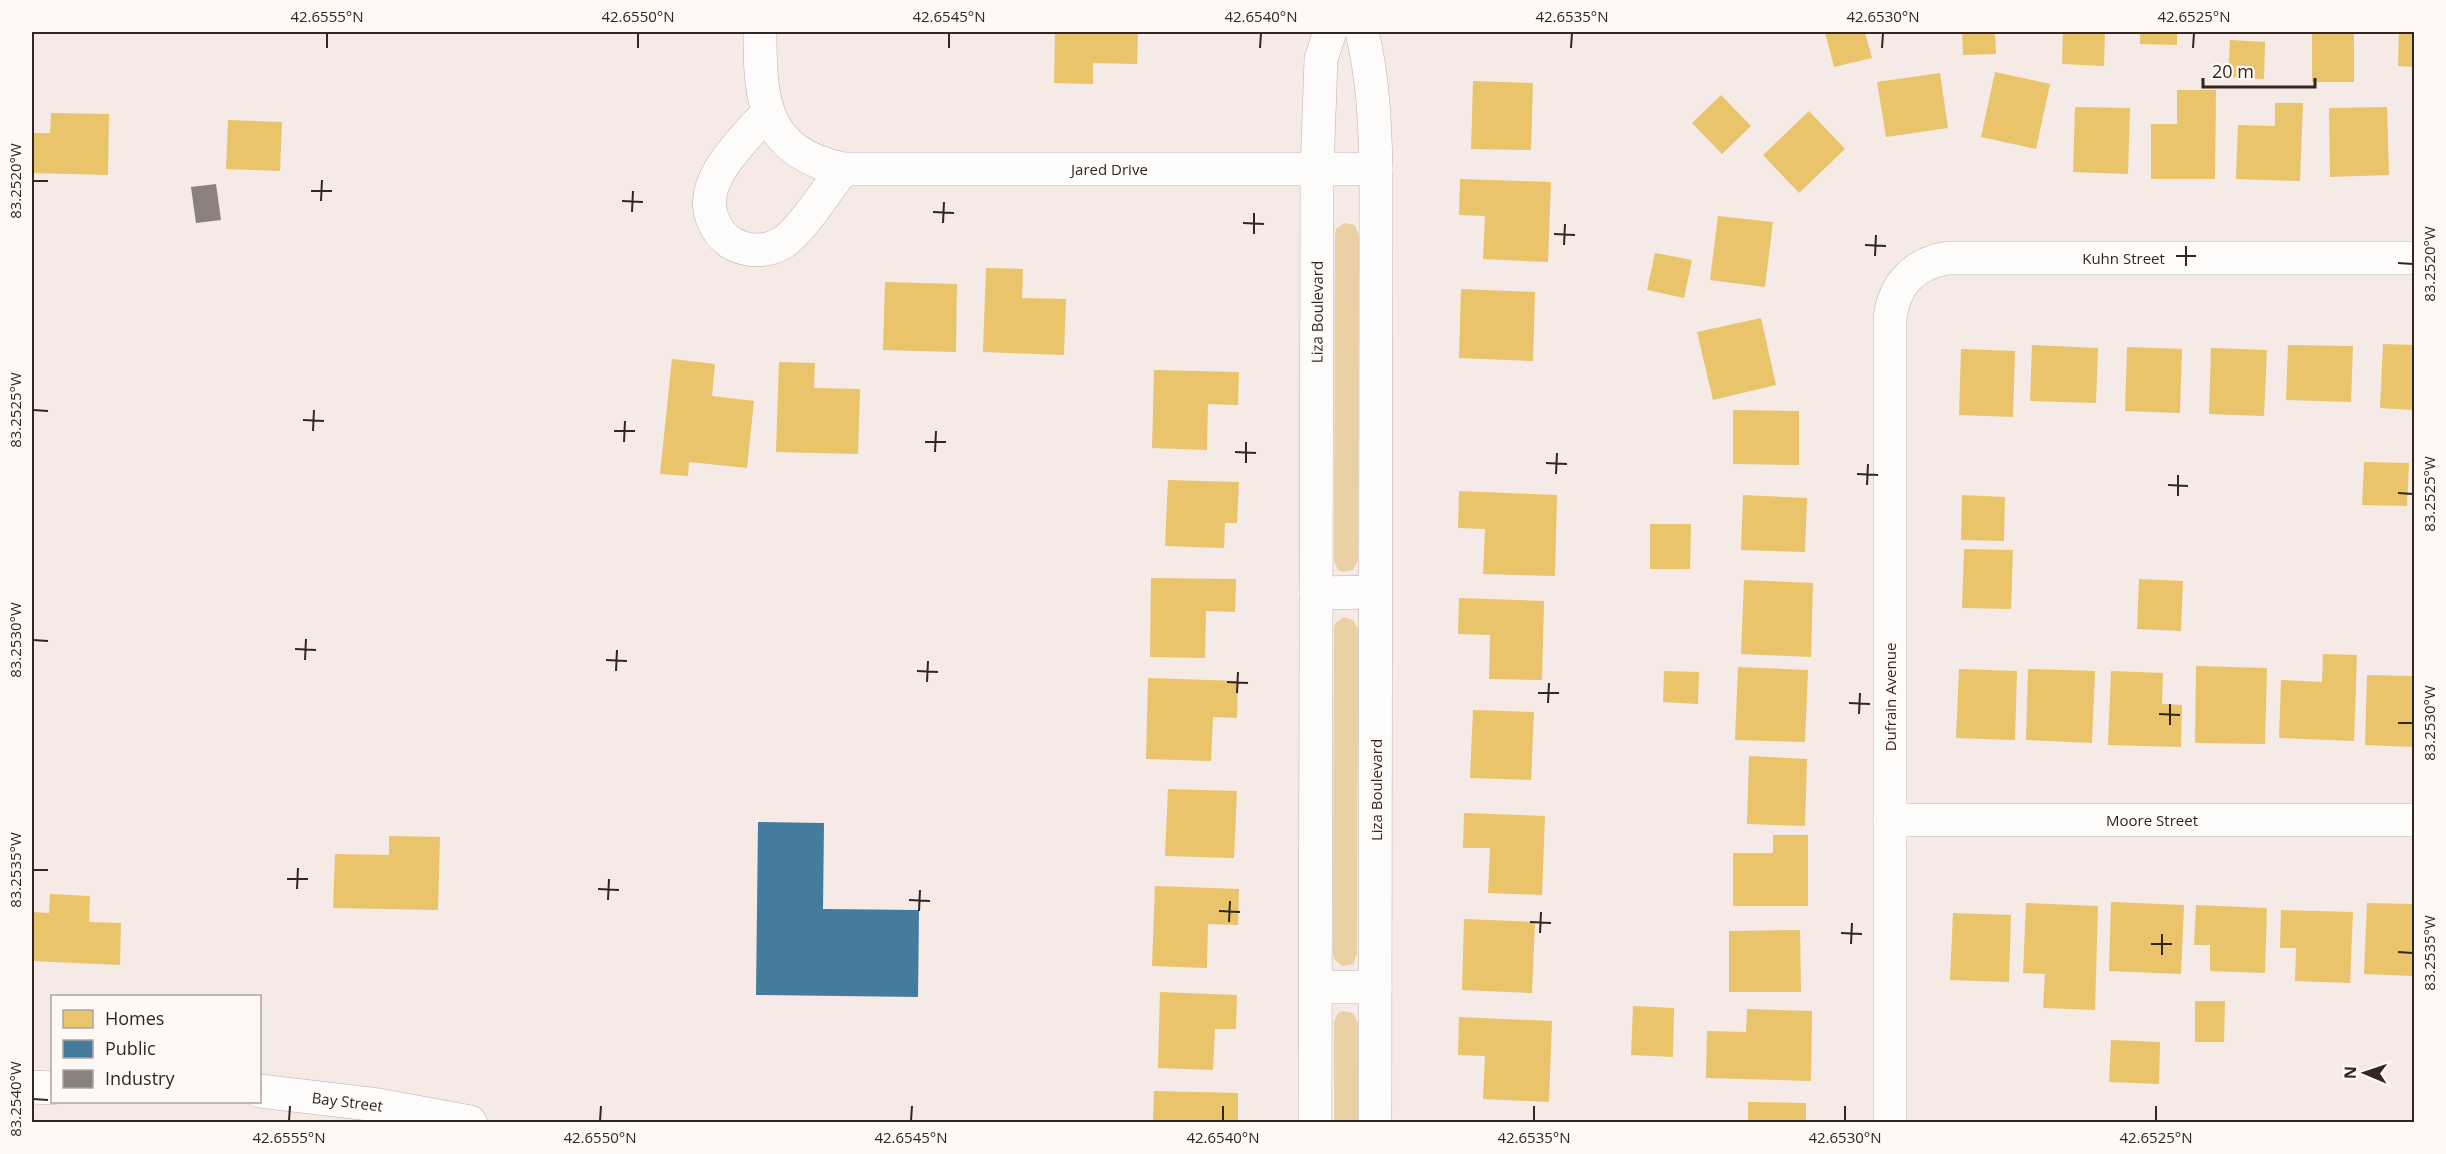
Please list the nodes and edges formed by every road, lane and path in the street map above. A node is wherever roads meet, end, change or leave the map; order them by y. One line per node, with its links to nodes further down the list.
1 (760, 32): 4 (street, Jared Drive)
2 (1330, 32): 7 (street, Liza Boulevard)
3 (1362, 32): 6 (street, Liza Boulevard)
4 (768, 112): 5 (street, Jared Drive); 5 (street)
5 (843, 169): 7 (street, Jared Drive)
6 (1376, 169): 7 (street, Jared Drive); 10 (street, Liza Boulevard)
7 (1317, 170): 11 (street, Liza Boulevard)
8 (2415, 258): 9 (street, Kuhn Street)
9 (1908, 276): 12 (street, Dufrain Avenue)
10 (1376, 592): 11 (street); 15 (street, Liza Boulevard)
11 (1316, 593): 14 (street, Liza Boulevard)
12 (1890, 820): 13 (street, Moore Street); 22 (street, Dufrain Avenue)
13 (2415, 820)
14 (1316, 987): 15 (street); 20 (street, Liza Boulevard)
15 (1375, 987): 21 (street, Liza Boulevard)
16 (32, 1088): 17 (street)
17 (51, 1088)
18 (261, 1091): 19 (street, Bay Street)
19 (470, 1122)
20 (1316, 1122)
21 (1375, 1122)
22 (1890, 1122)

